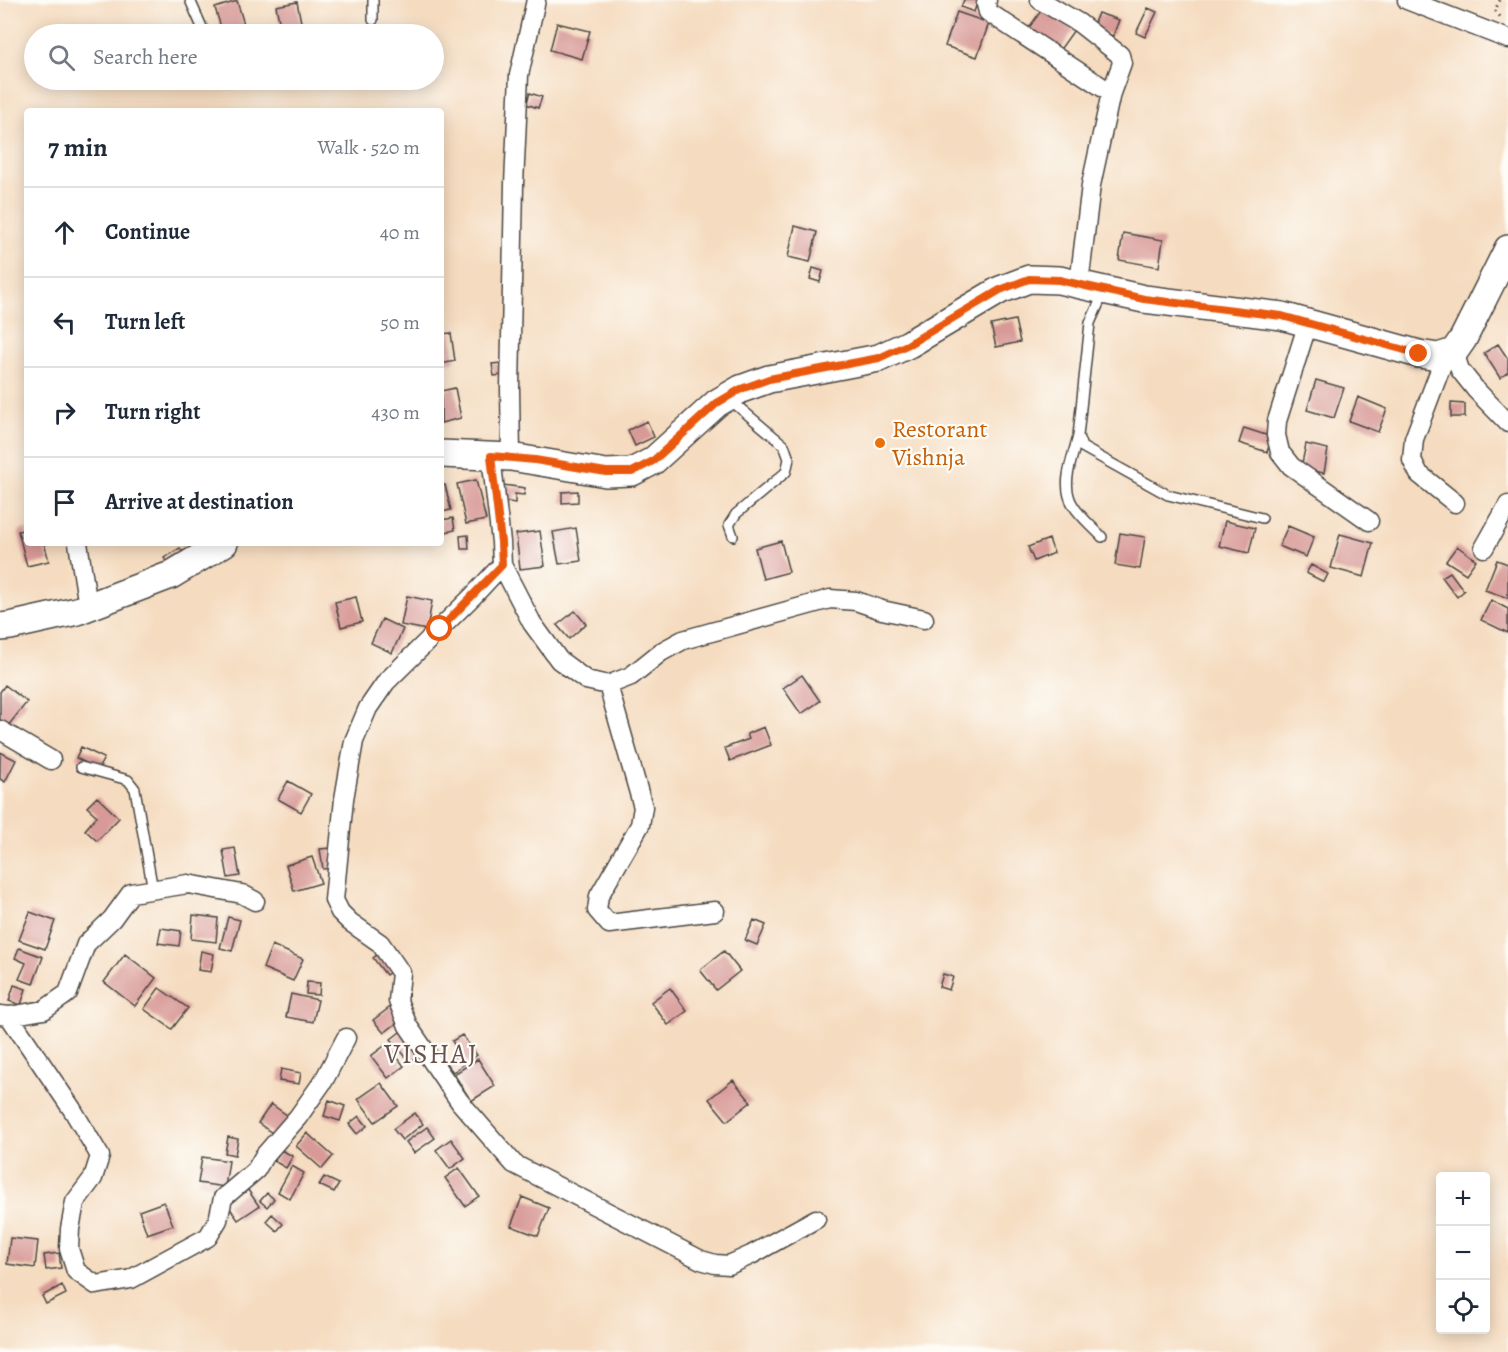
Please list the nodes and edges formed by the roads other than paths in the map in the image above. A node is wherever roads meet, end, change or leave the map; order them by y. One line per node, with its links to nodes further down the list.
1 (190, 0): 8 (lane)
2 (373, 0): 7 (lane)
3 (536, 0): 19 (street)
4 (987, 0): 10 (street)
5 (1040, 0): 10 (street)
6 (1407, 0): 9 (street)
7 (373, 20)
8 (201, 24)
9 (1508, 39)
10 (1111, 93): 12 (street)
11 (1508, 249): 14 (main road)
12 (1092, 287): 13 (main road); 15 (main road); 17 (lane)
13 (1308, 323): 14 (main road); 23 (street)
14 (1450, 353): 16 (street); 20 (street)
15 (727, 398): 19 (main road); 24 (lane)
16 (1508, 423)
17 (1078, 436): 22 (lane); 25 (lane)
18 (444, 454): 19 (main road)
19 (501, 457): 29 (street)
20 (1455, 503)
21 (1508, 505): 28 (street)
22 (1262, 518)
23 (1369, 520)
24 (733, 536)
25 (1102, 537)
26 (78, 546): 30 (street)
27 (219, 546): 30 (main road)
28 (1484, 548)
29 (502, 565): 33 (street); 42 (street)
30 (88, 606): 32 (main road)
31 (924, 619): 33 (street)
32 (0, 627)
33 (608, 685): 39 (street)
34 (0, 730): 35 (street)
35 (51, 760)
36 (81, 767): 37 (lane)
37 (153, 890): 38 (street); 40 (street)
38 (255, 901)
39 (715, 911)
40 (5, 1015): 41 (street)
41 (346, 1038)
42 (816, 1219)

